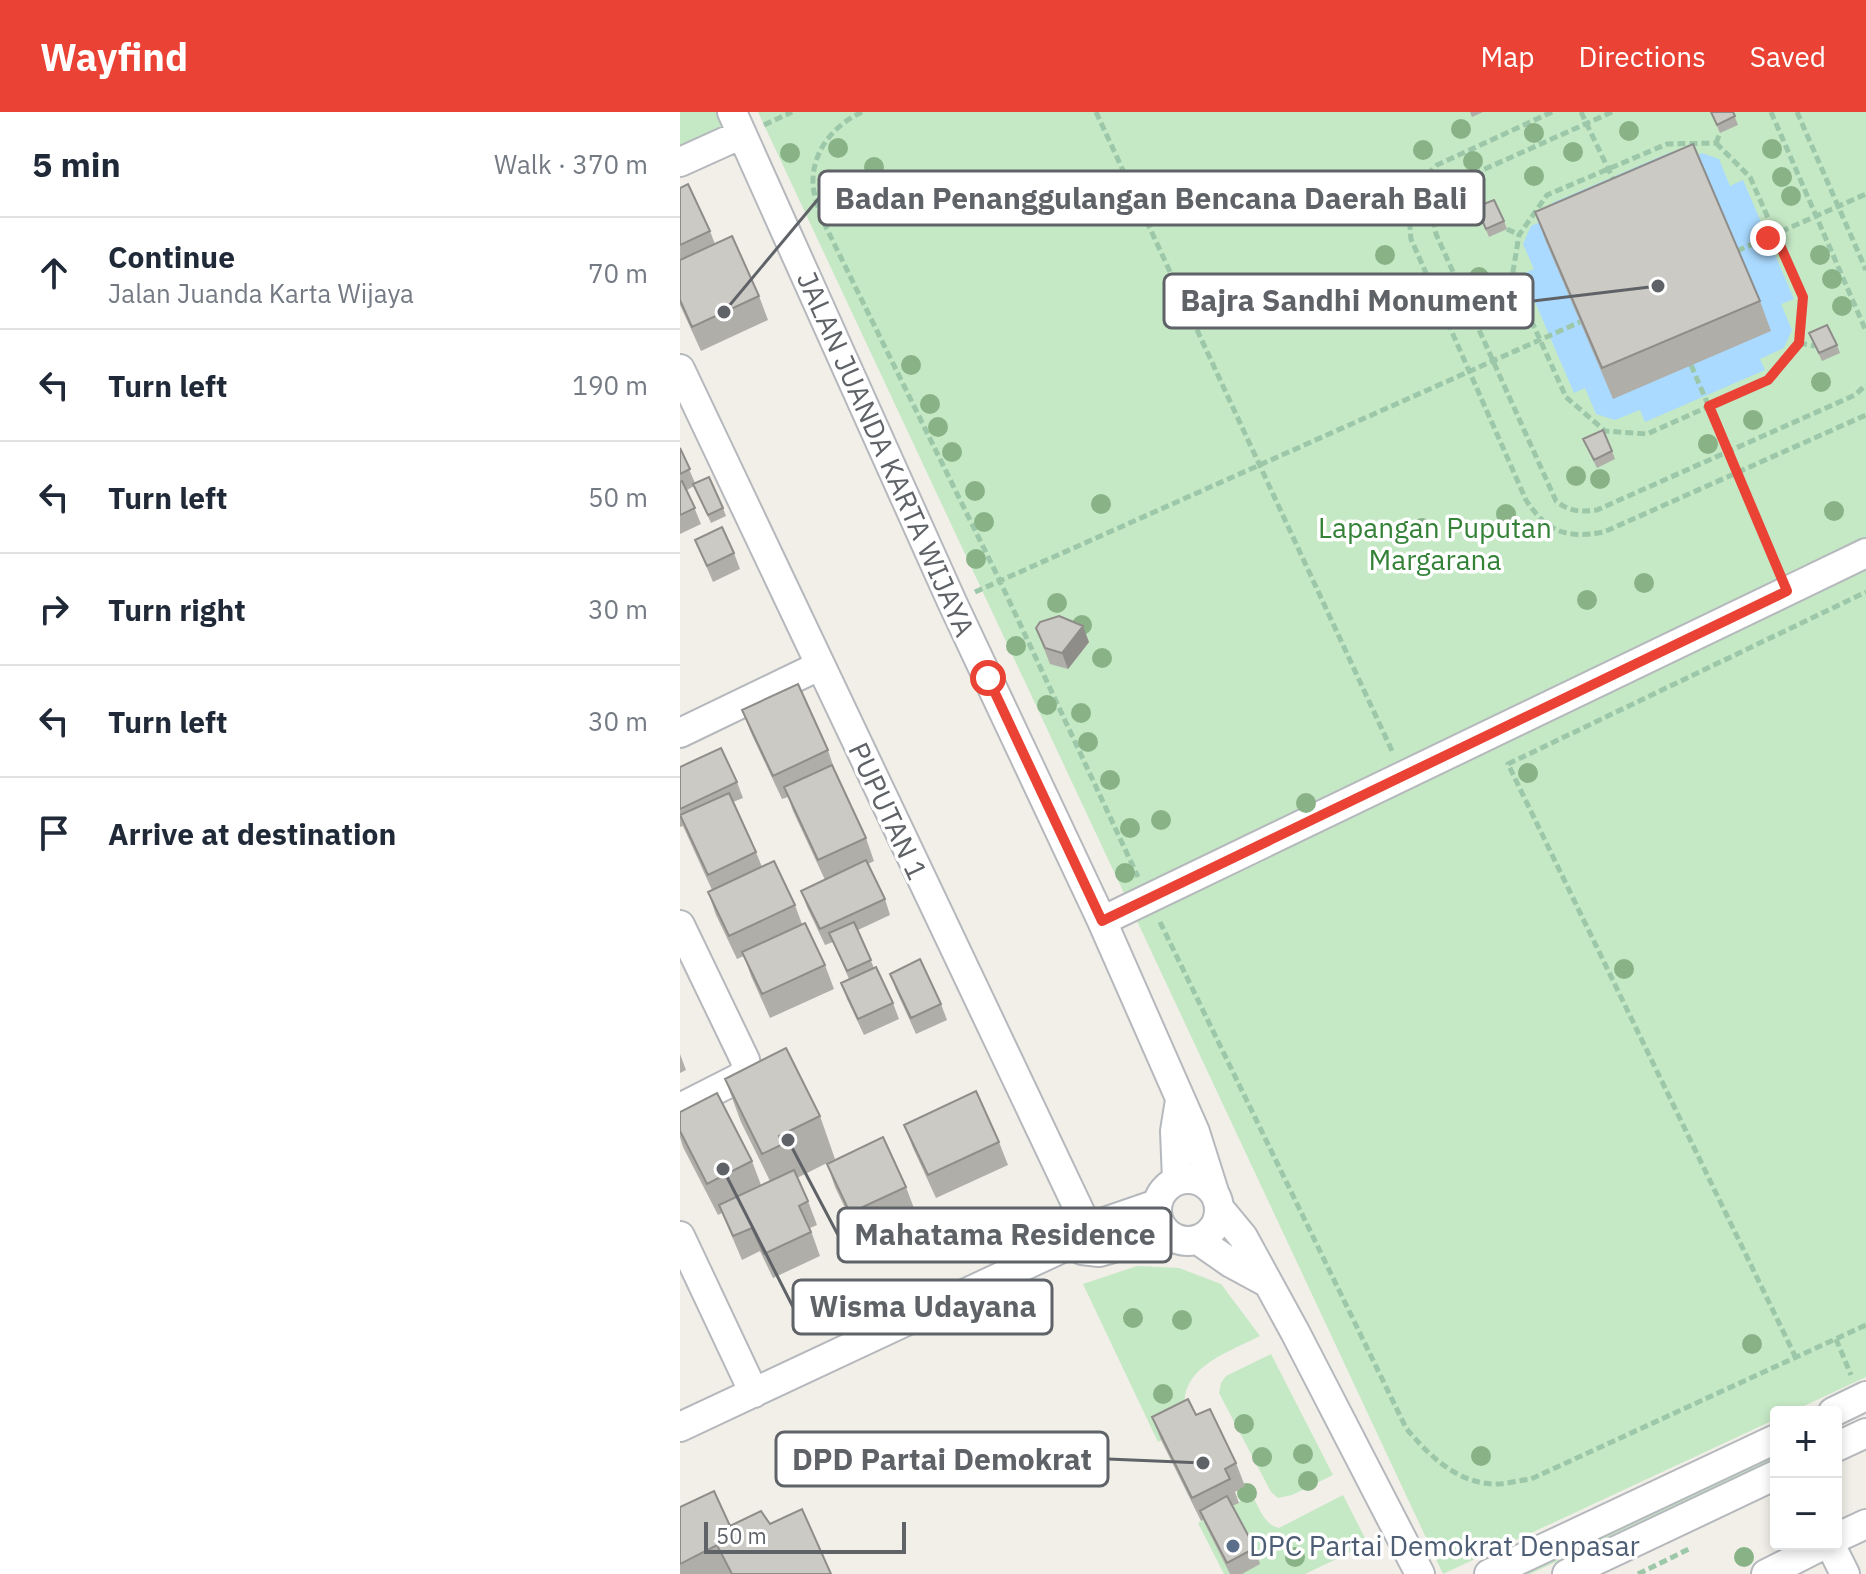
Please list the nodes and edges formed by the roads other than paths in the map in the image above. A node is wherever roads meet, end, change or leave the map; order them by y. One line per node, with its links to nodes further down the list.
1 (737, 123): 2 (street); 7 (street, JALAN JUANDA KARTA WIJAYA)
2 (680, 162)
3 (681, 374): 5 (street, PUPUTAN 1)
4 (1866, 553): 7 (street)
5 (819, 666): 6 (street); 16 (street, PUPUTAN 1)
6 (680, 733)
7 (1102, 921): 9 (street, JALAN JUANDA KARTA WIJAYA)
8 (680, 925): 10 (street)
9 (1180, 1100): 11 (street); 12 (street, JALAN JUANDA KARTA WIJAYA)
10 (680, 1108)
11 (1177, 1180): 12 (street); 13 (street)
12 (1217, 1200): 17 (street); 18 (street, JALAN JUANDA KARTA WIJAYA)
13 (1157, 1204): 14 (street); 16 (street)
14 (1166, 1233): 16 (street); 17 (street)
15 (680, 1236): 19 (street)
16 (1093, 1240): 19 (street)
17 (1198, 1240): 18 (street)
18 (1266, 1282): 31 (street, JALAN JUANDA KARTA WIJAYA)
19 (754, 1393): 22 (street)
20 (1866, 1396): 21 (street)
21 (1842, 1408)
22 (680, 1427)
23 (1866, 1433): 25 (street)
24 (1770, 1442): 32 (street)
25 (1842, 1444)
26 (1770, 1478): 33 (street)
27 (1866, 1524): 28 (street)
28 (1842, 1535)
29 (1816, 1550): 34 (street)
30 (1831, 1550): 35 (street)
31 (1420, 1574)
32 (1489, 1574)
33 (1567, 1574)
34 (1766, 1574)
35 (1845, 1574)

